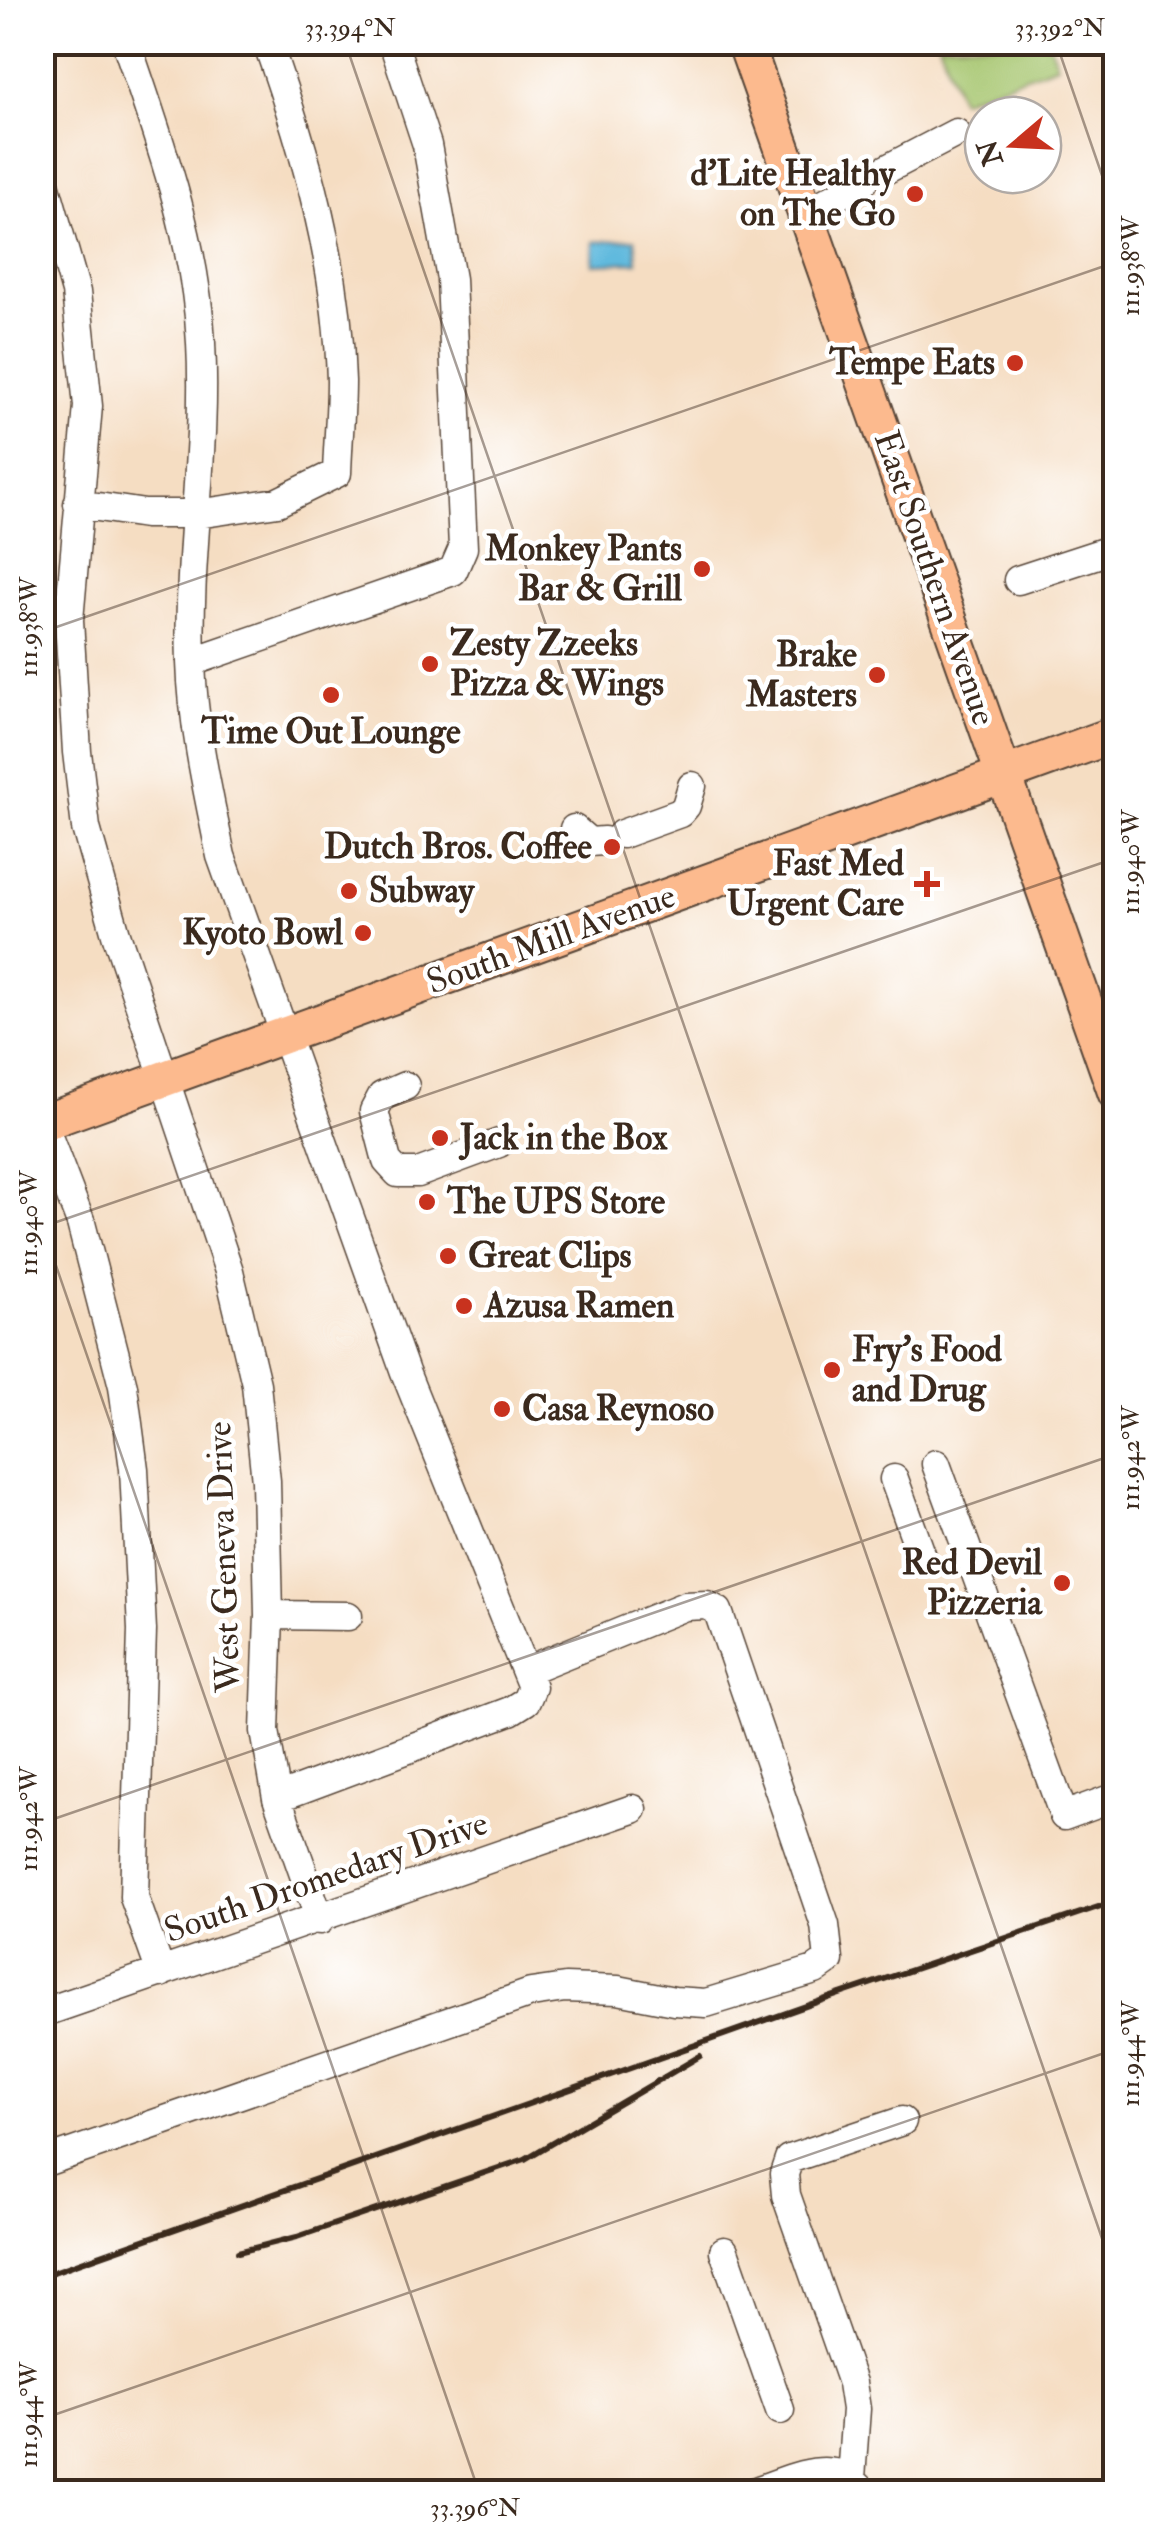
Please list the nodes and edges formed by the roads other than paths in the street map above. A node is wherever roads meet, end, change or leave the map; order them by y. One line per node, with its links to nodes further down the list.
1 (126, 42): 9 (street)
2 (268, 42): 9 (street)
3 (393, 42): 12 (street)
4 (746, 42): 7 (main road, East Southern Avenue)
5 (956, 134): 7 (street)
6 (42, 173): 8 (street, West Geneva Drive)
7 (806, 213): 14 (main road, East Southern Avenue)
8 (78, 504): 9 (street); 18 (street, West Geneva Drive)
9 (197, 514): 12 (street)
10 (1116, 548): 11 (street)
11 (1018, 580)
12 (190, 662): 17 (street)
13 (1116, 734): 14 (main road, South Mill Avenue)
14 (1004, 775): 17 (main road, South Mill Avenue); 20 (main road, East Southern Avenue)
15 (692, 786): 16 (street)
16 (574, 829)
17 (283, 1035): 18 (main road, South Mill Avenue); 28 (street)
18 (166, 1077): 21 (main road, South Mill Avenue); 26 (street, West Geneva Drive)
19 (405, 1086): 22 (street)
20 (1116, 1094)
21 (43, 1122): 33 (street)
22 (499, 1143)
23 (936, 1464): 29 (street)
24 (894, 1478): 25 (street)
25 (924, 1562)
26 (269, 1615): 27 (street); 30 (street, West Geneva Drive)
27 (348, 1616)
28 (528, 1670): 30 (street); 36 (street)
29 (1116, 1797)
30 (277, 1798): 32 (street, West Geneva Drive)
31 (634, 1809): 32 (street, South Dromedary Drive)
32 (320, 1920): 33 (street, South Dromedary Drive)
33 (162, 1973): 34 (street, South Dromedary Drive)
34 (42, 2013)
35 (902, 2121): 39 (street)
36 (42, 2164)
37 (724, 2250): 38 (street)
38 (780, 2410)
39 (857, 2485): 40 (street)
40 (753, 2492)

